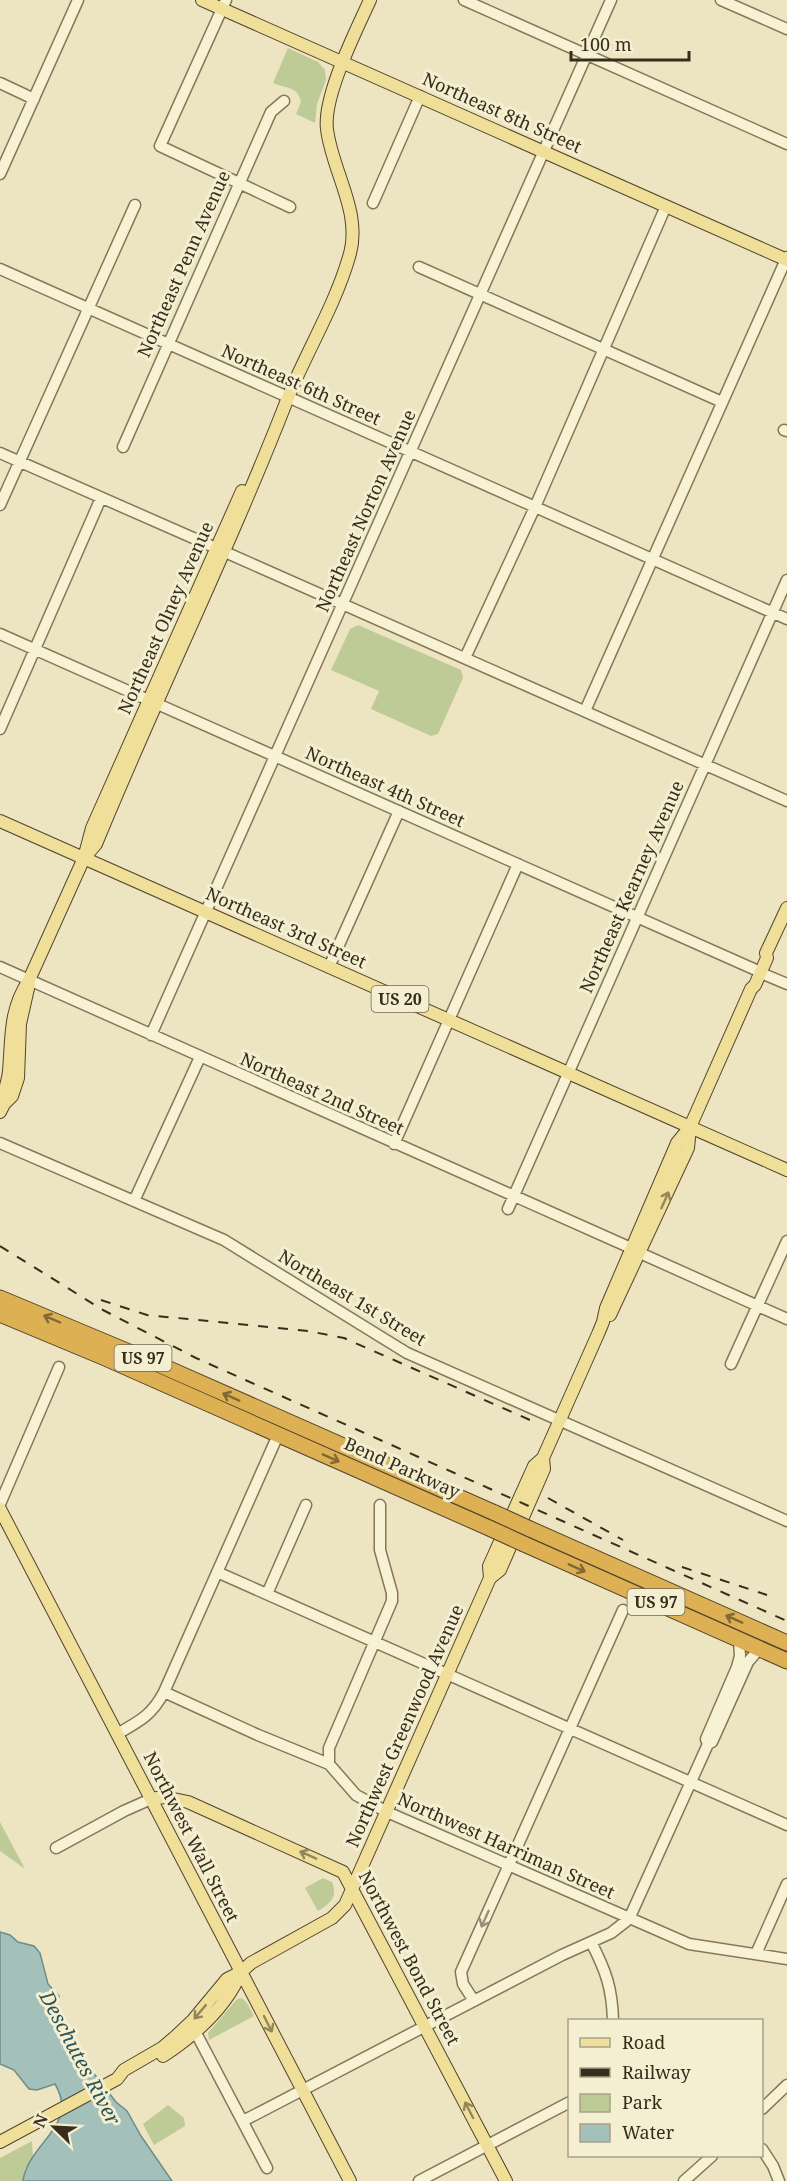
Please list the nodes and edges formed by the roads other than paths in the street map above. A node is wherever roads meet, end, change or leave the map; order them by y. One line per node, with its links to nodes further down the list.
1 (78, 0): 13 (street)
2 (202, 0): 7 (main road, Northeast 8th Street)
3 (370, 0): 10 (main road)
4 (464, 0): 9 (street)
5 (611, 0): 9 (street, Northeast Norton Avenue)
6 (721, 0): 8 (street)
7 (224, 4): 10 (main road, Northeast 8th Street); 18 (street)
8 (787, 29)
9 (587, 55): 15 (street); 16 (street, Northeast Norton Avenue)
10 (344, 62): 12 (main road, Northeast 8th Street); 30 (main road, Northeast Olney Avenue)
11 (0, 83): 13 (street)
12 (420, 96): 16 (main road, Northeast 8th Street); 19 (street)
13 (34, 99): 17 (street)
14 (284, 101): 18 (street, Northeast Penn Avenue)
15 (787, 144)
16 (545, 152): 21 (main road, Northeast 8th Street); 26 (street, Northeast Norton Avenue)
17 (0, 174)
18 (239, 183): 22 (street); 28 (street, Northeast Penn Avenue)
19 (373, 202)
20 (135, 205): 27 (street)
21 (666, 206): 23 (main road, Northeast 8th Street); 29 (street)
22 (290, 207)
23 (787, 259): 31 (street)
24 (419, 267): 26 (street)
25 (0, 269): 27 (street, Northeast 6th Street)
26 (480, 295): 29 (street); 33 (street, Northeast Norton Avenue)
27 (89, 309): 28 (street, Northeast 6th Street); 35 (street)
28 (168, 344): 30 (street, Northeast 6th Street); 32 (street, Northeast Penn Avenue)
29 (603, 349): 31 (street); 38 (street)
30 (289, 397): 33 (street, Northeast 6th Street); 39 (main road, Northeast Olney Avenue)
31 (722, 402): 40 (street)
32 (123, 447)
33 (411, 451): 38 (street, Northeast 6th Street); 42 (street, Northeast Norton Avenue)
34 (0, 453): 35 (street)
35 (20, 462): 36 (street); 37 (street)
36 (101, 498): 39 (street); 46 (street)
37 (0, 506)
38 (535, 507): 40 (street, Northeast 6th Street); 47 (street)
39 (220, 550): 42 (street); 48 (main road, Northeast Olney Avenue)
40 (654, 559): 43 (street, Northeast 6th Street); 49 (street)
41 (787, 580): 43 (street, Northeast Kearney Avenue)
42 (343, 604): 47 (street); 51 (street, Northeast Norton Avenue)
43 (772, 612): 44 (street, Northeast 6th Street); 52 (street, Northeast Kearney Avenue)
44 (787, 619)
45 (0, 634): 46 (street, Northeast 4th Street)
46 (35, 650): 48 (street, Northeast 4th Street); 50 (street)
47 (465, 658): 49 (street)
48 (153, 702): 51 (street, Northeast 4th Street); 56 (main road, Northeast Olney Avenue)
49 (585, 711): 52 (street)
50 (0, 729)
51 (275, 756): 54 (street, Northeast 4th Street); 59 (street, Northeast Norton Avenue)
52 (705, 765): 53 (street); 60 (street, Northeast Kearney Avenue)
53 (787, 801)
54 (399, 810): 57 (street, Northeast 4th Street); 62 (street)
55 (0, 821): 56 (main road, Northeast 3rd Street / US 20)
56 (84, 858): 59 (main road, Northeast 3rd Street / US 20); 64 (main road, Northeast Olney Avenue)
57 (518, 864): 60 (street, Northeast 4th Street); 66 (street)
58 (787, 908): 63 (main road, Northwest Greenwood Avenue)
59 (205, 912): 62 (main road, Northeast 3rd Street / US 20); 67 (street, Northeast Norton Avenue)
60 (636, 918): 63 (street, Northeast 4th Street); 69 (street, Northeast Kearney Avenue)
61 (0, 967): 64 (street, Northeast 2nd Street)
62 (329, 967): 66 (main road, Northeast 3rd Street / US 20)
63 (758, 971): 65 (street, Northeast 4th Street); 71 (main road, Northwest Greenwood Avenue)
64 (29, 980): 67 (street, Northeast 2nd Street); 70 (main road, Northeast Olney Avenue)
65 (787, 984)
66 (449, 1020): 69 (main road, Northeast 3rd Street / US 20); 73 (street)
67 (151, 1035): 68 (street, Northeast 2nd Street)
68 (200, 1057): 73 (street, Northeast 2nd Street); 76 (street)
69 (568, 1073): 71 (main road, Northeast 3rd Street / US 20); 75 (street, Northeast Kearney Avenue)
70 (2, 1108)
71 (690, 1127): 74 (main road, Northeast 3rd Street); 79 (main road, Northwest Greenwood Avenue)
72 (0, 1143): 76 (street, Northeast 1st Street)
73 (394, 1144): 75 (street, Northeast 2nd Street)
74 (787, 1170)
75 (513, 1197): 77 (street, Northeast Kearney Avenue); 79 (street, Northeast 2nd Street)
76 (134, 1201): 86 (street, Northeast 1st Street)
77 (508, 1209)
78 (787, 1241): 81 (street)
79 (636, 1250): 81 (street, Northeast 2nd Street); 86 (main road, Northwest Greenwood Avenue)
80 (0, 1298): 93 (highway, Bend Parkway / US 97, one-way to 80, bridge)
81 (758, 1306): 83 (street, Northeast 2nd Street); 84 (street)
82 (0, 1314): 87 (highway, Bend Parkway / US 97)
83 (787, 1319)
84 (732, 1364)
85 (59, 1367): 88 (street)
86 (559, 1420): 93 (main road, Northwest Greenwood Avenue); 94 (street, Northeast 1st Street)
87 (278, 1435): 95 (street); 98 (highway, Bend Parkway / US 97, one-way to 98, bridge)
88 (11, 1481): 89 (street); 92 (street)
89 (0, 1486)
90 (306, 1505): 96 (street)
91 (380, 1505): 99 (street)
92 (0, 1506): 106 (main road, Northwest Wall Street)
93 (522, 1520): 100 (highway, Bend Parkway / US 97, one-way to 93); 103 (main road, Northwest Greenwood Avenue)
94 (787, 1521)
95 (217, 1572): 96 (street); 104 (street)
96 (267, 1594): 99 (street)
97 (623, 1610): 105 (street)
98 (739, 1639): 101 (highway, Bend Parkway / US 97); 107 (street)
99 (375, 1642): 103 (street); 108 (street)
100 (787, 1643)
101 (760, 1648): 102 (highway, Bend Parkway / US 97); 107 (street)
102 (787, 1660)
103 (447, 1675): 105 (street); 111 (main road, Northwest Greenwood Avenue)
104 (165, 1692): 106 (street); 108 (street, Northwest Harriman Street)
105 (570, 1730): 109 (street); 114 (street)
106 (117, 1734): 110 (main road, Northwest Wall Street)
107 (708, 1744): 109 (street)
108 (329, 1764): 111 (street, Northwest Harriman Street)
109 (691, 1783): 112 (street); 117 (street)
110 (151, 1799): 113 (street); 116 (main road, Northwest Bond Street, one-way to 110); 121 (main road, Northwest Wall Street)
111 (387, 1812): 114 (street, Northwest Harriman Street); 116 (main road, Northwest Greenwood Avenue)
112 (787, 1825)
113 (56, 1848)
114 (509, 1865): 117 (street, Northwest Harriman Street); 122 (street, one-way to 122)
115 (787, 1884): 119 (street)
116 (353, 1889): 121 (main road, Northwest Greenwood Avenue); 124 (main road, Northwest Bond Street)
117 (629, 1919): 118 (street); 119 (street, Northwest Harriman Street)
118 (591, 1942): 122 (street); 123 (street)
119 (756, 1954): 120 (street, Northwest Harriman Street)
120 (787, 1959)
121 (241, 1972): 125 (main road); 126 (main road, Northwest Greenwood Avenue, one-way to 126); 128 (main road, Northwest Wall Street, one-way to 128)
122 (474, 2001): 124 (street)
123 (614, 2019)
124 (425, 2026): 128 (street); 133 (main road, Northwest Bond Street, one-way to 124)
125 (196, 2033): 126 (main road); 131 (street)
126 (117, 2079): 132 (main road)
127 (787, 2085): 130 (street)
128 (303, 2090): 131 (street); 137 (main road, Northwest Wall Street)
129 (568, 2103): 133 (street)
130 (763, 2108)
131 (243, 2121): 136 (street)
132 (0, 2142)
133 (487, 2145): 138 (street); 139 (main road, Northwest Bond Street)
134 (763, 2151): 141 (street)
135 (711, 2157): 140 (street)
136 (267, 2168)
137 (350, 2181)
138 (419, 2181)
139 (506, 2181)
140 (684, 2181)
141 (779, 2181)

